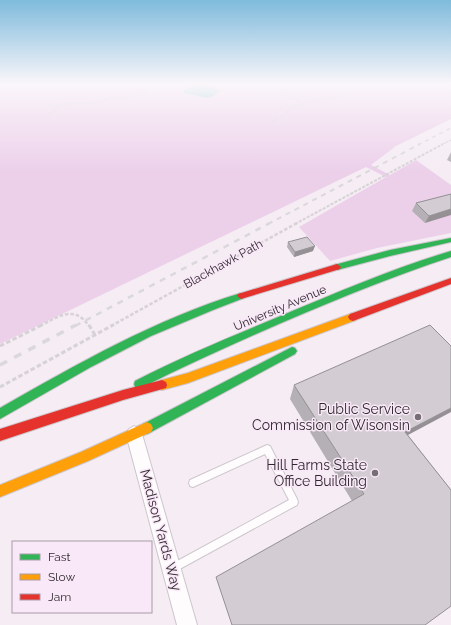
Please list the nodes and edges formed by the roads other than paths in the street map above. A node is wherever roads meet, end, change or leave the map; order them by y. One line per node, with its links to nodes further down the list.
1 (451, 240): 8 (main road)
2 (451, 254): 4 (main road, University Avenue)
3 (451, 259): 4 (street)
4 (425, 262): 7 (main road, University Avenue)
5 (451, 281): 6 (main road, University Avenue)
6 (346, 321): 7 (main road, University Avenue); 9 (main road)
7 (123, 395): 10 (main road, University Avenue)
8 (0, 414)
9 (134, 434): 12 (main road); 13 (street, Madison Yards Way)
10 (0, 435)
11 (193, 483): 13 (lane)
12 (0, 491)
13 (172, 569): 14 (street, Madison Yards Way)
14 (187, 625)

